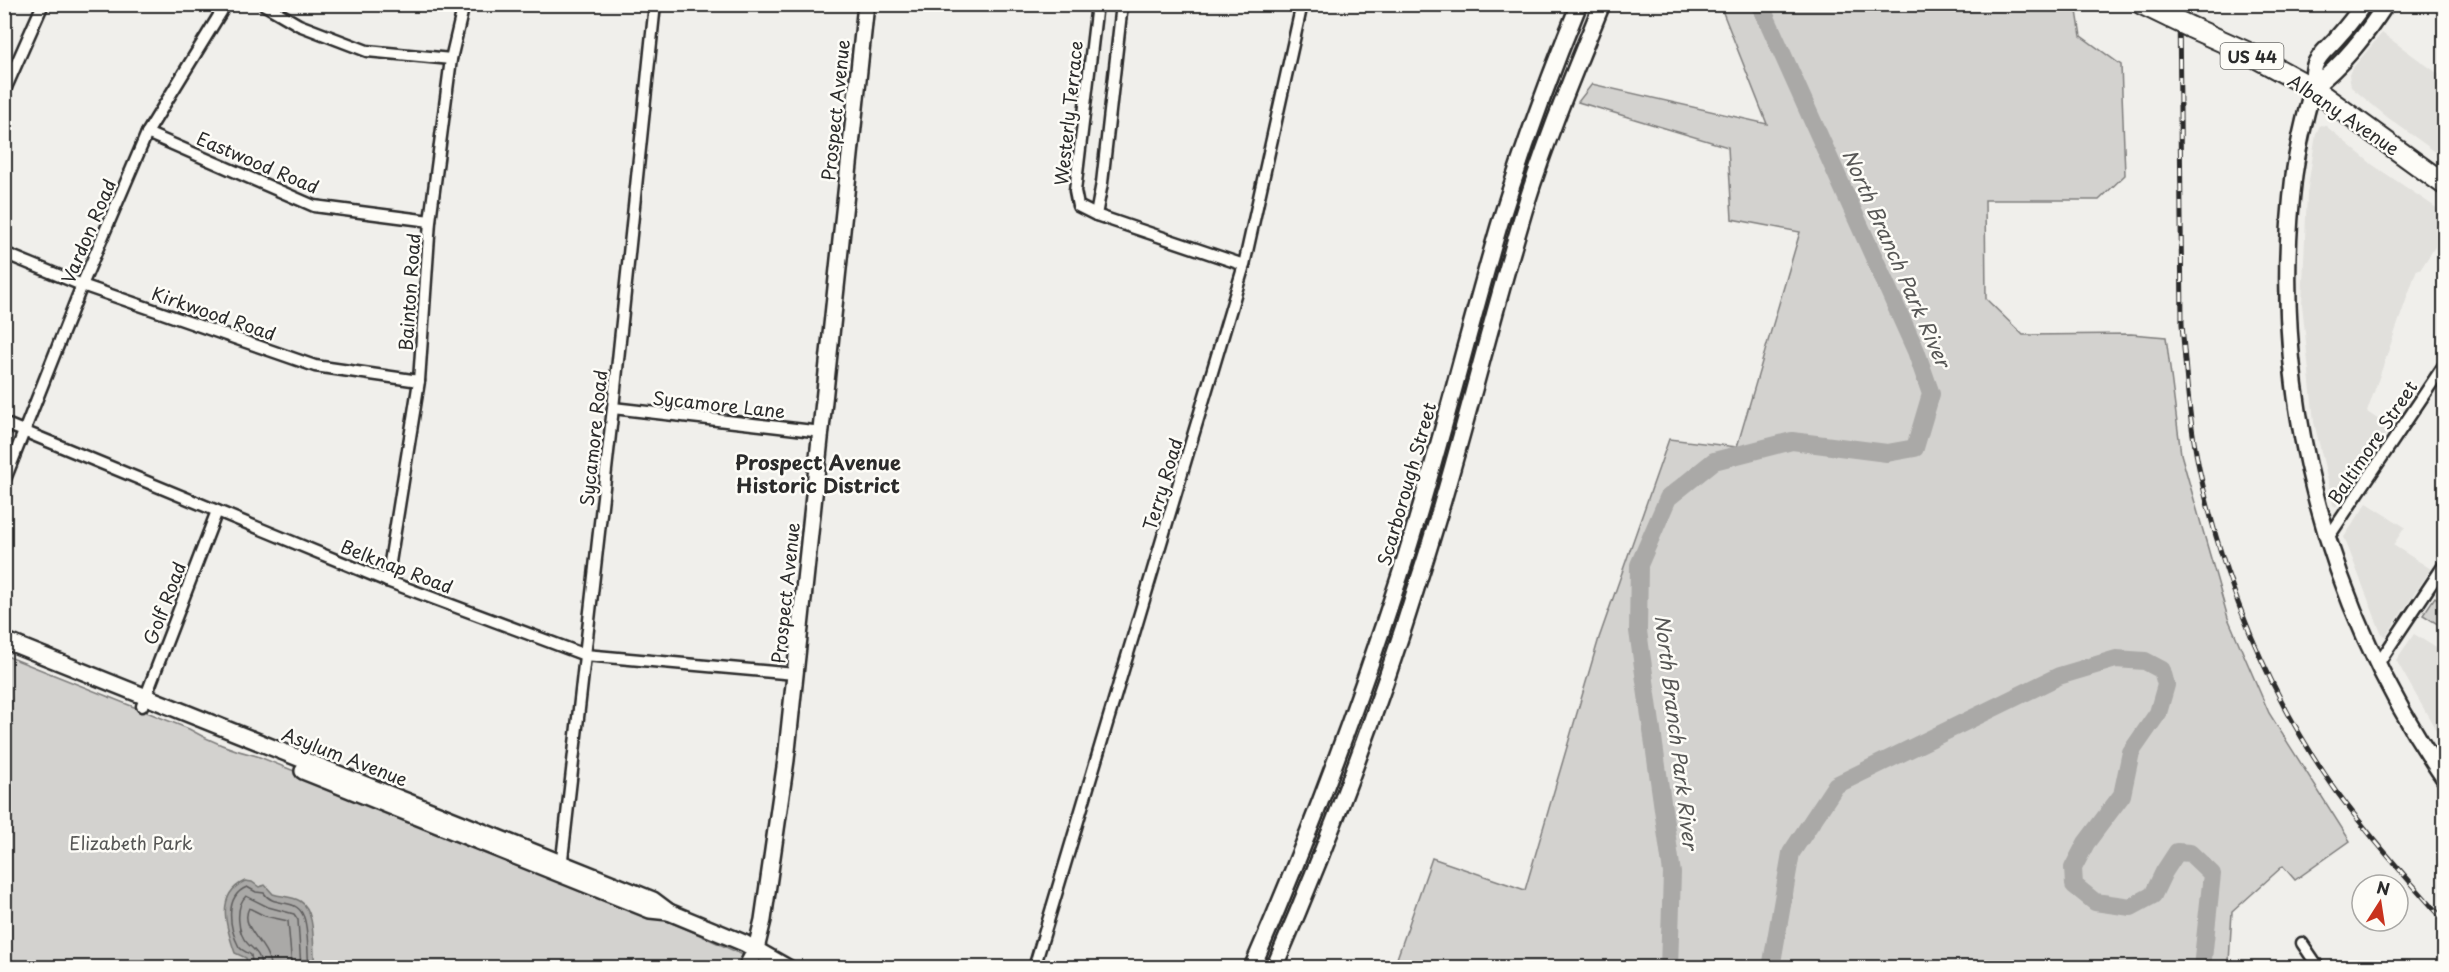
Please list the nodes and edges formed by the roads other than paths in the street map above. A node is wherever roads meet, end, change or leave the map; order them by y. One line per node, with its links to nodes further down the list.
1 (43, 4): 17 (street)
2 (226, 4): 20 (street, Vardon Road)
3 (263, 4): 15 (street)
4 (464, 4): 15 (street, Bainton Road)
5 (655, 4): 33 (street, Sycamore Road)
6 (866, 4): 36 (main road, Prospect Avenue)
7 (1097, 4): 22 (street, Westerly Terrace)
8 (1122, 4): 22 (street)
9 (1302, 4): 27 (street, Terry Road)
10 (1579, 4): 18 (main road, Scarborough Street)
11 (1602, 4): 19 (main road)
12 (2142, 4): 16 (highway, Albany Avenue / US 44, bridge)
13 (2363, 4): 16 (main road)
14 (2386, 4): 16 (main road)
15 (451, 58): 23 (street, Bainton Road)
16 (2312, 88): 21 (highway, Albany Avenue / US 44); 39 (main road)
17 (4, 92)
18 (1536, 115): 19 (main road); 24 (main road, Scarborough Street)
19 (1554, 121): 25 (main road)
20 (147, 133): 23 (street, Eastwood Road); 28 (street, Vardon Road)
21 (2445, 184)
22 (1096, 215): 27 (street, Westerly Terrace)
23 (430, 221): 30 (street, Bainton Road)
24 (1500, 225): 25 (main road); 31 (main road, Scarborough Street)
25 (1517, 233): 32 (main road)
26 (4, 253): 28 (street, Kirkwood Road)
27 (1244, 266): 60 (street, Terry Road)
28 (82, 285): 30 (street, Kirkwood Road); 35 (street, Vardon Road)
29 (2445, 365): 39 (street, Baltimore Street)
30 (419, 381): 43 (street, Bainton Road)
31 (1450, 402): 32 (main road); 41 (main road, Scarborough Street)
32 (1470, 407): 42 (main road)
33 (613, 408): 36 (street, Sycamore Lane); 46 (street, Sycamore Road)
34 (4, 423): 35 (street, Belknap Road)
35 (25, 431): 37 (street, Vardon Road); 38 (street, Belknap Road)
36 (822, 432): 48 (main road, Prospect Avenue)
37 (4, 482)
38 (217, 511): 43 (street, Belknap Road); 49 (street, Golf Road)
39 (2328, 538): 47 (main road)
40 (2445, 565): 47 (street)
41 (1400, 574): 42 (main road); 50 (main road, Scarborough Street)
42 (1420, 579): 51 (main road)
43 (387, 581): 46 (street, Belknap Road)
44 (4, 640): 49 (main road, Asylum Avenue)
45 (4, 651): 49 (main road, Asylum Avenue)
46 (585, 654): 48 (street, Belknap Road); 53 (street, Sycamore Road)
47 (2378, 664): 52 (main road)
48 (795, 674): 57 (main road, Prospect Avenue)
49 (144, 701): 53 (main road, Asylum Avenue)
50 (1348, 727): 51 (main road); 54 (main road, Scarborough Street)
51 (1367, 733): 55 (main road)
52 (2444, 775)
53 (561, 869): 57 (main road, Asylum Avenue)
54 (1278, 908): 55 (main road); 61 (main road, Scarborough Street)
55 (1296, 916): 62 (main road)
56 (2302, 944): 63 (street)
57 (756, 949): 58 (main road, Prospect Avenue); 59 (main road, Asylum Avenue)
58 (746, 968)
59 (788, 968)
60 (1034, 968)
61 (1252, 968)
62 (1274, 968)
63 (2319, 968)

